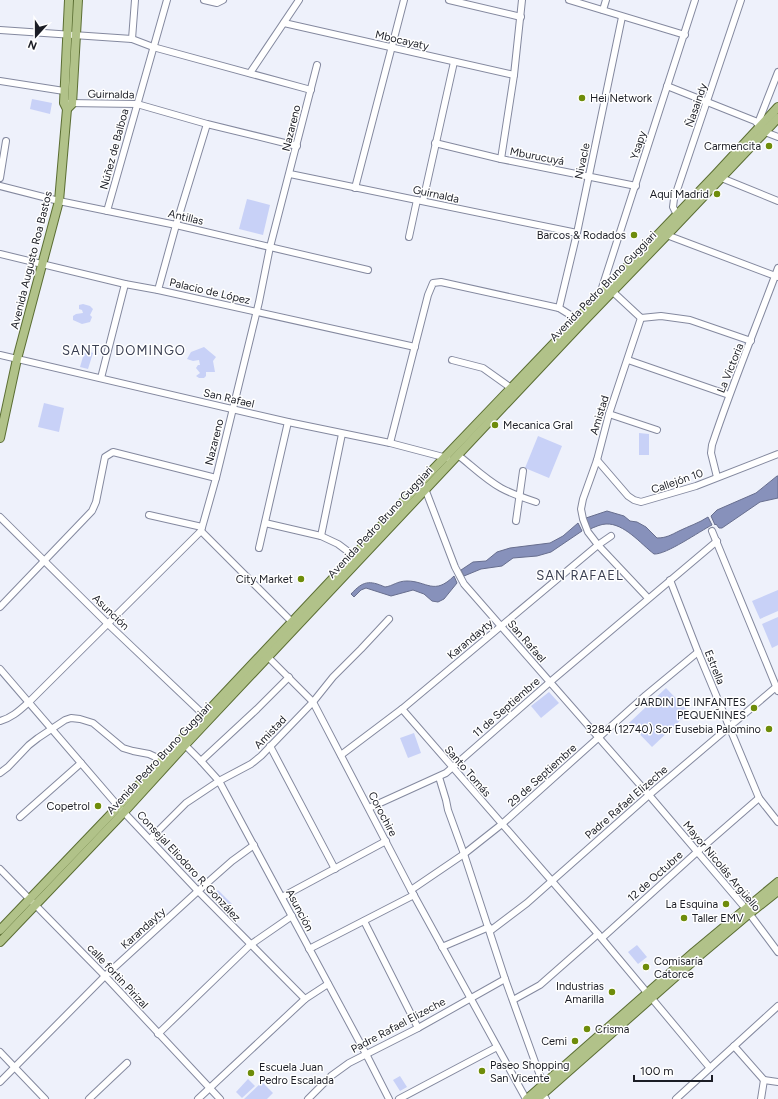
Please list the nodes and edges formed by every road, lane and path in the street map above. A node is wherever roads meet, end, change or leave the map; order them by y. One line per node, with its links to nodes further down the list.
1 (69, 0): 21 (main road, Avenida Augusto Roa Bastos)
2 (78, 0): 21 (main road, Avenida Augusto Roa Bastos)
3 (135, 0): 23 (street)
4 (167, 0): 24 (street, Núñez de Balboa)
5 (204, 0): 6 (street)
6 (223, 0)
7 (299, 0): 19 (street)
8 (404, 0): 25 (street)
9 (449, 0): 15 (street)
10 (522, 0): 17 (street)
11 (569, 0): 16 (street)
12 (606, 0): 16 (street)
13 (695, 0): 22 (street, Ysapy)
14 (741, 0): 35 (street, Ñasaindy)
15 (473, 3): 17 (street)
16 (603, 10): 18 (street)
17 (521, 17): 30 (street)
18 (622, 17): 22 (street); 49 (street, Nivacle)
19 (284, 23): 25 (street, Mbocayaty); 29 (street)
20 (0, 30): 21 (street)
21 (72, 34): 23 (street); 34 (main road, Avenida Augusto Roa Bastos); 37 (main road, Avenida Augusto Roa Bastos)
22 (684, 35): 32 (street, Ysapy)
23 (132, 39): 24 (street)
24 (153, 47): 29 (street); 36 (street, Núñez de Balboa)
25 (391, 48): 26 (street, Mbocayaty); 53 (street)
26 (454, 62): 30 (street, Mbocayaty); 44 (street)
27 (317, 65): 33 (street, Nazareno)
28 (778, 72): 41 (street)
29 (250, 73): 33 (street)
30 (514, 75): 46 (street)
31 (0, 81): 34 (street)
32 (667, 86): 35 (street); 52 (street, Ysapy)
33 (310, 90): 45 (street, Nazareno)
34 (64, 91): 37 (main road, Avenida Augusto Roa Bastos)
35 (708, 102): 41 (street); 58 (street, Ñasaindy)
36 (137, 104): 37 (street, Guirnalda); 40 (street, Guirnalda); 57 (street, Núñez de Balboa)
37 (67, 105): 54 (main road, Avenida Augusto Roa Bastos)
38 (778, 107): 41 (main road, Avenida Pedro Bruno Guggiari)
39 (778, 118): 41 (main road, Avenida Pedro Bruno Guggiari)
40 (207, 124): 45 (street, Guirnalda); 59 (street)
41 (761, 127): 42 (street); 48 (main road, Avenida Pedro Bruno Guggiari)
42 (778, 137)
43 (6, 141): 50 (street)
44 (436, 143): 46 (street, Mburucuyá); 55 (street)
45 (297, 146): 47 (street, Nazareno)
46 (501, 159): 49 (street, Mburucuyá)
47 (290, 174): 53 (street, Guirnalda); 63 (street, Nazareno)
48 (719, 176): 56 (street); 58 (main road, Avenida Pedro Bruno Guggiari); 61 (main road, Avenida Pedro Bruno Guggiari)
49 (589, 177): 52 (street, Mburucuyá); 60 (street, Nivacle)
50 (0, 178)
51 (0, 186): 54 (street, Antillas)
52 (636, 186): 72 (street, Ysapy)
53 (355, 188): 55 (street, Guirnalda)
54 (59, 201): 57 (street, Antillas); 65 (main road, Avenida Augusto Roa Bastos)
55 (420, 201): 60 (street, Guirnalda); 62 (street)
56 (778, 201)
57 (107, 211): 59 (street, Antillas)
58 (677, 215): 61 (main road, Avenida Pedro Bruno Guggiari)
59 (176, 225): 63 (street, Antillas); 70 (street)
60 (577, 233): 73 (street, Nivacle)
61 (664, 234): 68 (street); 71 (main road, Avenida Pedro Bruno Guggiari); 72 (main road, Avenida Pedro Bruno Guggiari)
62 (409, 237)
63 (270, 247): 67 (street, Antillas); 74 (street, Nazareno)
64 (0, 254): 65 (street, Palacio de López)
65 (42, 263): 69 (street, Palacio de López); 80 (main road, Avenida Augusto Roa Bastos)
66 (778, 268): 68 (street, La Victoria)
67 (368, 270)
68 (777, 276): 77 (street, La Victoria)
69 (125, 284): 70 (street, Palacio de López); 83 (street)
70 (158, 290): 74 (street, Palacio de López)
71 (612, 291): 75 (street); 76 (main road, Avenida Pedro Bruno Guggiari)
72 (600, 296): 76 (main road, Avenida Pedro Bruno Guggiari)
73 (559, 308): 76 (street); 78 (street)
74 (256, 312): 78 (street, Palacio de López); 86 (street, Nazareno)
75 (641, 318): 77 (street); 82 (street, Amistad)
76 (579, 321): 84 (main road, Avenida Pedro Bruno Guggiari); 96 (main road, Avenida Pedro Bruno Guggiari)
77 (751, 341): 85 (street, La Victoria)
78 (415, 347): 93 (street)
79 (0, 355): 80 (street, San Rafael)
80 (17, 359): 83 (street, San Rafael); 89 (main road, Avenida Augusto Roa Bastos)
81 (452, 360): 84 (street)
82 (628, 360): 85 (street); 87 (street, Amistad)
83 (101, 378): 86 (street, San Rafael)
84 (511, 388): 95 (main road, Avenida Pedro Bruno Guggiari)
85 (729, 395): 99 (street, La Victoria)
86 (233, 409): 88 (street, San Rafael); 100 (street, Nazareno)
87 (609, 414): 90 (street); 97 (street, Amistad)
88 (288, 422): 91 (street, San Rafael); 108 (street)
89 (2, 425): 92 (main road, Avenida Augusto Roa Bastos)
90 (658, 430)
91 (342, 434): 93 (street, San Rafael); 111 (street)
92 (0, 438)
93 (390, 443): 95 (street, San Rafael)
94 (778, 454): 99 (street, Callejón 10)
95 (445, 457): 96 (street, San Rafael); 101 (main road, Avenida Pedro Bruno Guggiari)
96 (456, 457): 102 (main road, Avenida Pedro Bruno Guggiari); 103 (street)
97 (596, 460): 99 (street, Callejón 10); 114 (street, Amistad)
98 (523, 471): 103 (street)
99 (717, 477)
100 (216, 478): 109 (street, Nazareno); 117 (street)
101 (422, 481): 102 (street, San Rafael); 116 (main road, Avenida Pedro Bruno Guggiari)
102 (425, 490): 123 (main road, Avenida Pedro Bruno Guggiari); 124 (street, San Rafael)
103 (518, 496): 104 (street); 107 (street)
104 (536, 502)
105 (149, 515): 109 (street)
106 (0, 517): 117 (street, Asunción)
107 (516, 521)
108 (265, 523): 111 (street); 115 (street)
109 (201, 529): 122 (street, Nazareno); 123 (street)
110 (712, 530): 113 (street)
111 (321, 536): 116 (street)
112 (611, 536): 114 (street, Karandayty)
113 (717, 541): 118 (street, 11 de Septiembre); 130 (street)
114 (598, 545): 119 (street); 124 (street, Karandayty)
115 (259, 548)
116 (354, 556): 123 (main road, Avenida Pedro Bruno Guggiari)
117 (44, 560): 120 (street); 122 (street, Asunción)
118 (670, 580): 119 (street, 11 de Septiembre); 125 (street, Estrella)
119 (648, 598): 129 (street, 11 de Septiembre)
120 (0, 607)
121 (388, 619): 132 (street, Amistad)
122 (108, 624): 131 (street, Nazareno); 134 (street, Asunción)
123 (295, 624): 126 (main road, Avenida Pedro Bruno Guggiari)
124 (501, 626): 129 (street, San Rafael); 133 (street, Karandayty)
125 (698, 652): 136 (street, Estrella); 138 (street, 29 de Septiembre)
126 (266, 654): 128 (street, Corochire); 134 (main road, Avenida Pedro Bruno Guggiari)
127 (0, 669): 131 (street, Consejal Eliodoro R. González)
128 (289, 677): 132 (street, Corochire); 143 (street)
129 (550, 682): 138 (street, San Rafael); 145 (street, 11 de Septiembre)
130 (777, 689): 136 (street, Padre Rafael Elizeche)
131 (29, 702): 135 (street, Nazareno); 137 (street, Consejal Eliodoro R. González)
132 (313, 702): 140 (street, Amistad); 141 (street, Corochire)
133 (402, 709): 141 (street, Karandayty); 145 (street, Santo Tomás)
134 (206, 717): 139 (main road, Avenida Pedro Bruno Guggiari)
135 (0, 721)
136 (729, 727): 149 (street, Padre Rafael Elizeche); 150 (street, Estrella)
137 (52, 728): 142 (street); 144 (street, Consejal Eliodoro R. González); 146 (street)
138 (598, 738): 149 (street, San Rafael); 155 (street, 29 de Septiembre)
139 (183, 743): 142 (main road, Avenida Pedro Bruno Guggiari); 143 (street, Asunción); 152 (main road, Avenida Pedro Bruno Guggiari)
140 (270, 746): 148 (street, Amistad); 162 (street)
141 (341, 755): 151 (street, Corochire)
142 (162, 760): 152 (main road, Avenida Pedro Bruno Guggiari)
143 (201, 761): 148 (street, Asunción)
144 (81, 763): 152 (street, Consejal Eliodoro R. González); 153 (street)
145 (452, 768): 147 (street, 11 de Septiembre); 155 (street, Santo Tomás)
146 (0, 773)
147 (439, 777): 151 (street, 11 de Septiembre); 160 (street)
148 (219, 781): 156 (street, Amistad); 158 (street, Asunción)
149 (648, 795): 159 (street, Mayor Nicolás Argüello); 163 (street, Padre Rafael Elizeche)
150 (759, 798): 154 (street, Estrella); 159 (street, 12 de Octubre)
151 (369, 808): 157 (street, Corochire)
152 (121, 809): 156 (street, Consejal Eliodoro R. González); 169 (main road, Avenida Pedro Bruno Guggiari); 170 (main road, Avenida Pedro Bruno Guggiari)
153 (20, 816)
154 (778, 822)
155 (502, 824): 160 (street, 29 de Septiembre); 163 (street, Santo Tomás)
156 (150, 839): 165 (street, Consejal Eliodoro R. González)
157 (386, 841): 162 (street); 167 (street, Corochire)
158 (254, 845): 165 (street, Karandayty); 168 (street, Asunción)
159 (697, 852): 171 (street, Mayor Nicolás Argüello); 176 (street, 12 de Octubre)
160 (464, 854): 167 (street, 29 de Septiembre); 174 (street)
161 (0, 869): 169 (street, calle fortin Pirizal)
162 (335, 869): 168 (street)
163 (552, 881): 174 (street, Padre Rafael Elizeche); 176 (street, Santo Tomás)
164 (778, 882): 171 (main road)
165 (198, 891): 178 (street, Consejal Eliodoro R. González); 182 (street, Karandayty)
166 (778, 891): 171 (main road)
167 (413, 892): 173 (street, 29 de Septiembre); 179 (street, Corochire)
168 (282, 897): 172 (street, Asunción)
169 (30, 898): 170 (street, calle fortin Pirizal); 175 (main road, Avenida Pedro Bruno Guggiari)
170 (36, 905): 177 (main road, Avenida Pedro Bruno Guggiari); 182 (street, calle fortin Pirizal)
171 (748, 911): 181 (street, Mayor Nicolás Argüello); 185 (main road)
172 (292, 916): 178 (street); 180 (street, Asunción)
173 (364, 921): 180 (street, 29 de Septiembre); 190 (street)
174 (489, 929): 179 (street, Padre Rafael Elizeche); 183 (street)
175 (0, 930)
176 (600, 936): 185 (street, Santo Tomás); 188 (street, 12 de Octubre)
177 (0, 942)
178 (250, 945): 187 (street, Consejal Eliodoro R. González); 191 (street)
179 (442, 947): 186 (street, Corochire)
180 (309, 949): 184 (street, Asunción)
181 (778, 952)
182 (105, 976): 191 (street, calle fortin Pirizal); 197 (street, Karandayty)
183 (505, 980): 186 (street, Padre Rafael Elizeche); 188 (street)
184 (328, 984): 187 (street); 195 (street, Asunción)
185 (650, 996): 198 (street, Santo Tomás); 202 (main road); 204 (main road)
186 (470, 998): 190 (street, Padre Rafael Elizeche); 193 (street, Corochire)
187 (305, 999): 203 (street)
188 (513, 1000): 202 (street)
189 (778, 1006): 192 (street)
190 (418, 1028): 195 (street, Padre Rafael Elizeche)
191 (158, 1034): 203 (street, calle fortin Pirizal)
192 (734, 1046): 198 (street); 199 (street)
193 (497, 1047): 211 (street); 212 (street, Corochire)
194 (0, 1052): 197 (street)
195 (366, 1054): 209 (street, Padre Rafael Elizeche); 210 (street, Asunción)
196 (127, 1063): 206 (street)
197 (15, 1067): 200 (street, Karandayty); 205 (street)
198 (710, 1068): 213 (street)
199 (764, 1080): 201 (street); 214 (street)
200 (0, 1082)
201 (778, 1082)
202 (543, 1084): 204 (street); 212 (main road)
203 (210, 1088): 207 (street); 208 (street, calle fortin Pirizal)
204 (542, 1097)
205 (45, 1099)
206 (89, 1099)
207 (198, 1099)
208 (220, 1099)
209 (308, 1099)
210 (389, 1099)
211 (399, 1099)
212 (526, 1099)
213 (676, 1099)
214 (761, 1099)

